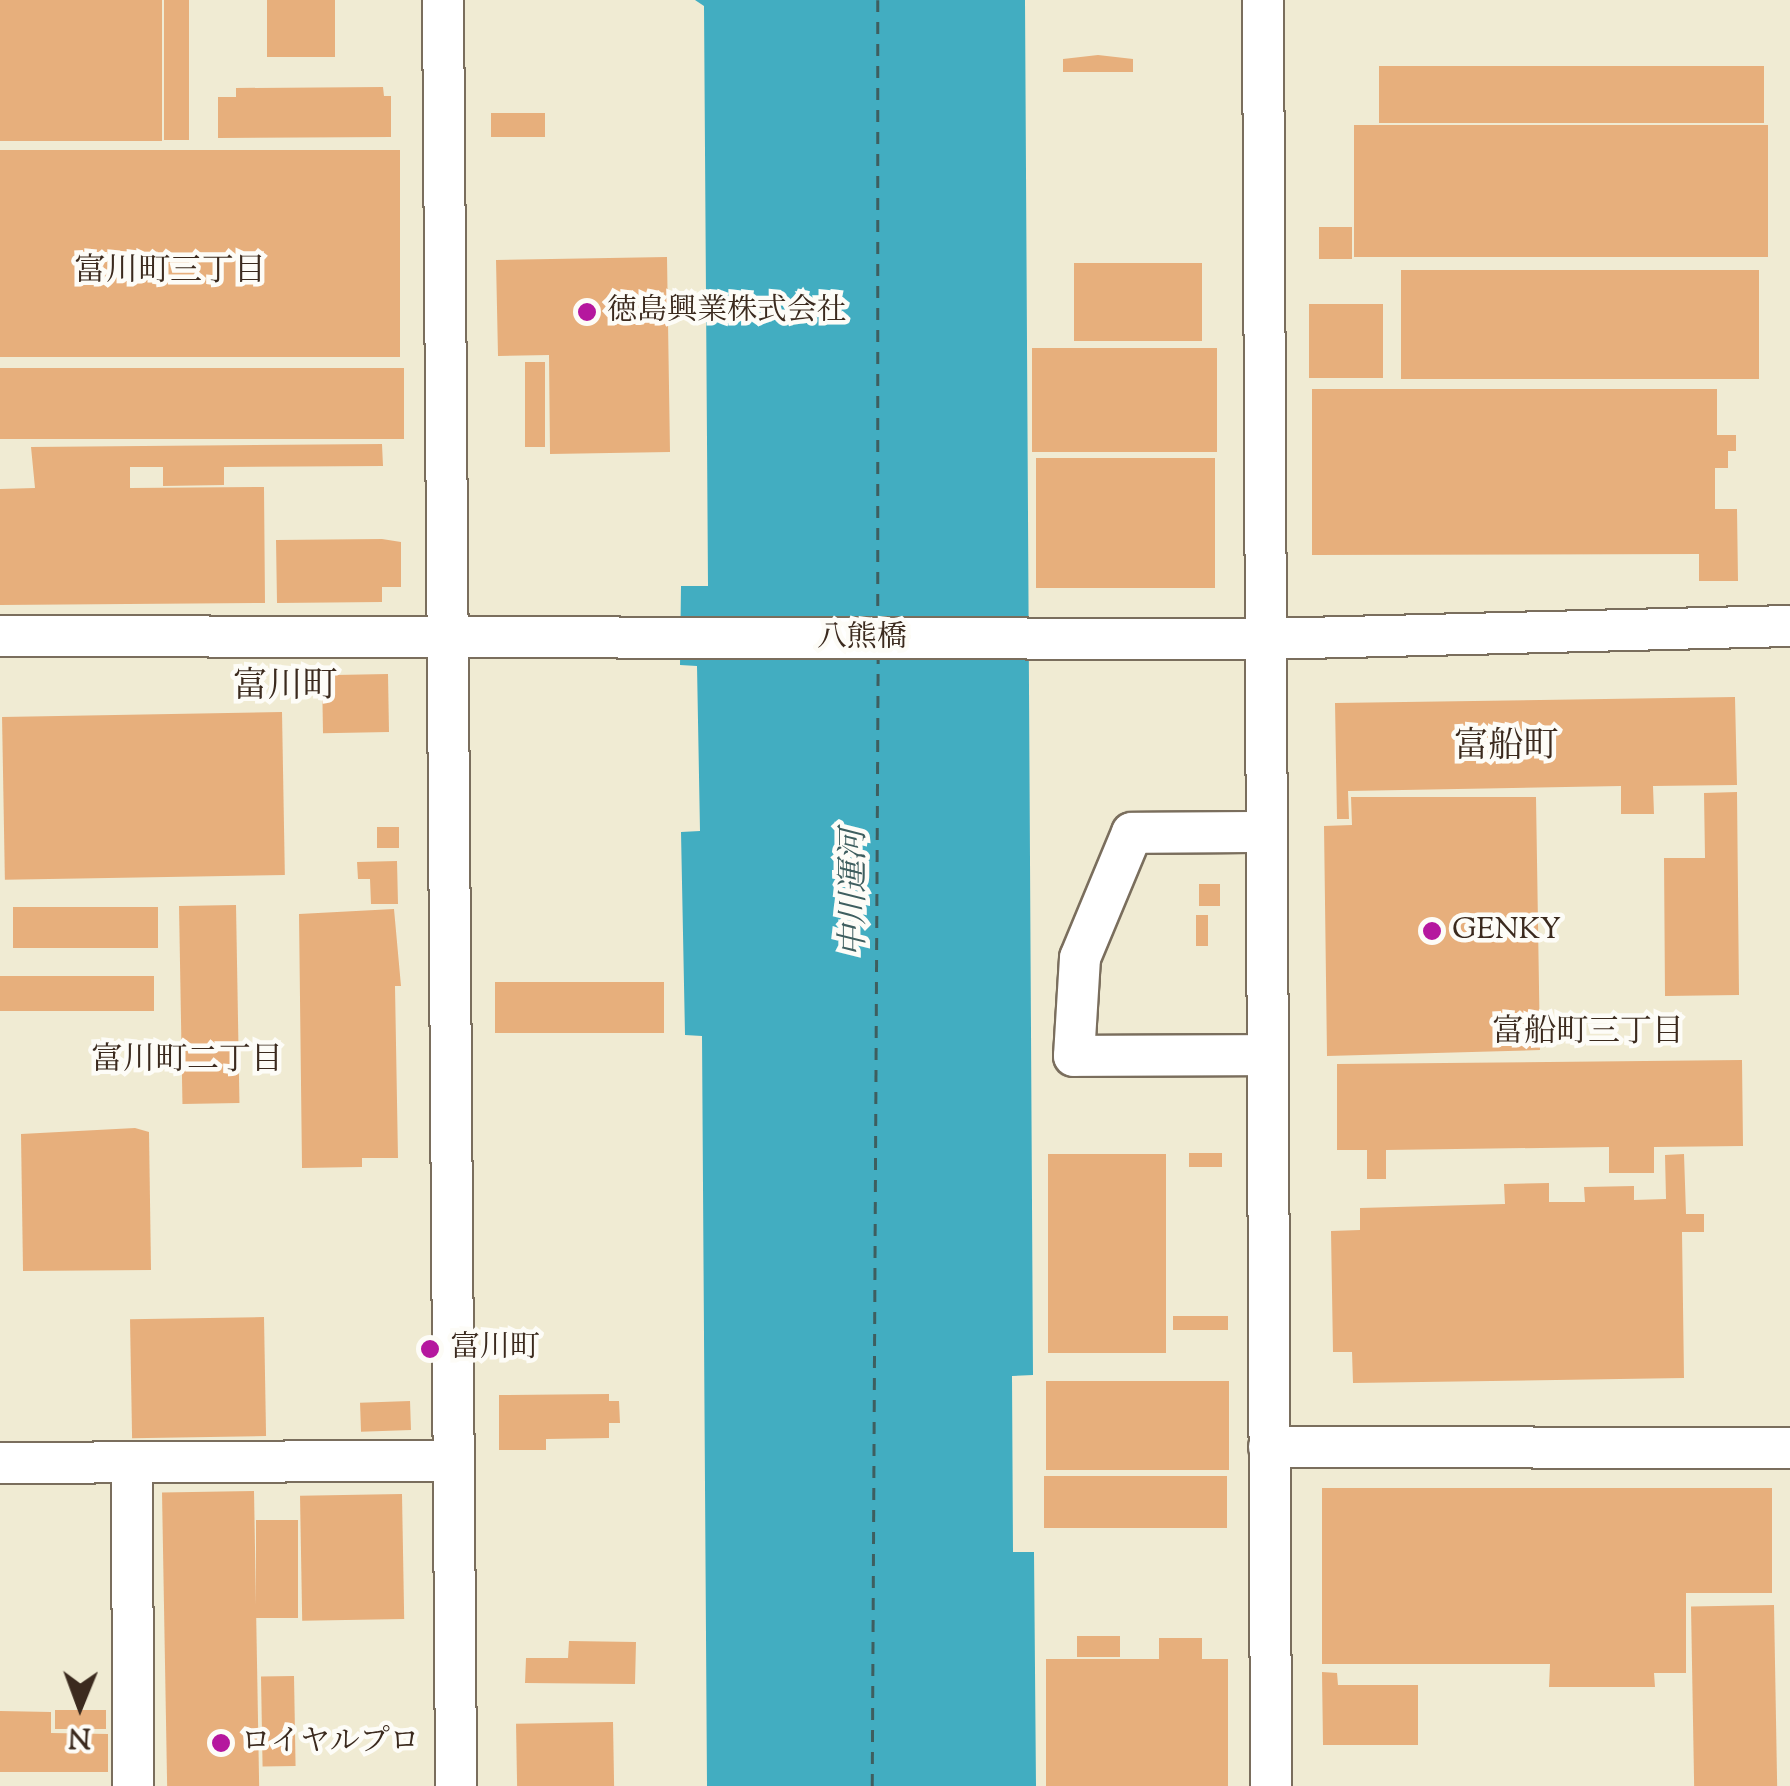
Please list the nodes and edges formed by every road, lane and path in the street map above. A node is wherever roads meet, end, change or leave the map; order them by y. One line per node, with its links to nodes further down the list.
1 (444, 0): 5 (street)
2 (1263, 0): 6 (street)
3 (1790, 626): 6 (street, 八熊橋)
4 (0, 636): 5 (street, 八熊橋)
5 (449, 638): 6 (street, 八熊橋); 11 (street)
6 (1265, 639): 7 (street)
7 (1266, 832): 8 (street); 8 (street)
8 (1268, 1055): 9 (street)
9 (1270, 1448): 10 (street); 16 (street)
10 (1790, 1448)
11 (454, 1461): 13 (street); 15 (street)
12 (0, 1462): 13 (street)
13 (132, 1462): 14 (street)
14 (133, 1786)
15 (456, 1786)
16 (1271, 1786)

